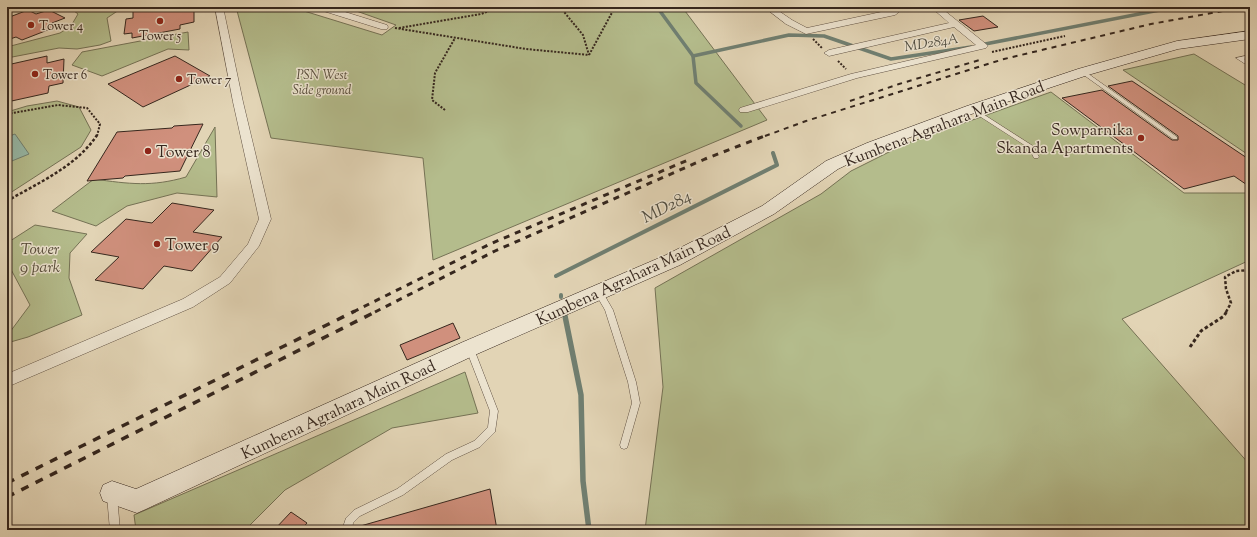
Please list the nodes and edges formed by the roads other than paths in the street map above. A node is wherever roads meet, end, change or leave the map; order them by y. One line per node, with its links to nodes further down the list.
1 (219, 7): 19 (street)
2 (320, 7): 7 (street)
3 (768, 7): 5 (street)
4 (935, 7): 6 (street)
5 (895, 12)
6 (956, 24): 9 (street); 14 (street)
7 (384, 27)
8 (1250, 35): 12 (street, Kumbena Agrahara Main Road)
9 (829, 53)
10 (1250, 56): 11 (lane)
11 (1250, 65)
12 (1083, 72): 13 (street, Kumbena Agrahara Main Road); 15 (lane)
13 (972, 109): 16 (lane); 17 (street, Kumbena Agrahara Main Road)
14 (744, 110)
15 (1175, 138)
16 (1036, 157)
17 (599, 293): 18 (street, Kumbena Agrahara Main Road); 20 (lane)
18 (470, 348): 21 (street, Kumbena Agrahara Main Road); 23 (lane)
19 (7, 381)
20 (624, 445)
21 (112, 493): 22 (lane)
22 (115, 530)
23 (347, 530)

